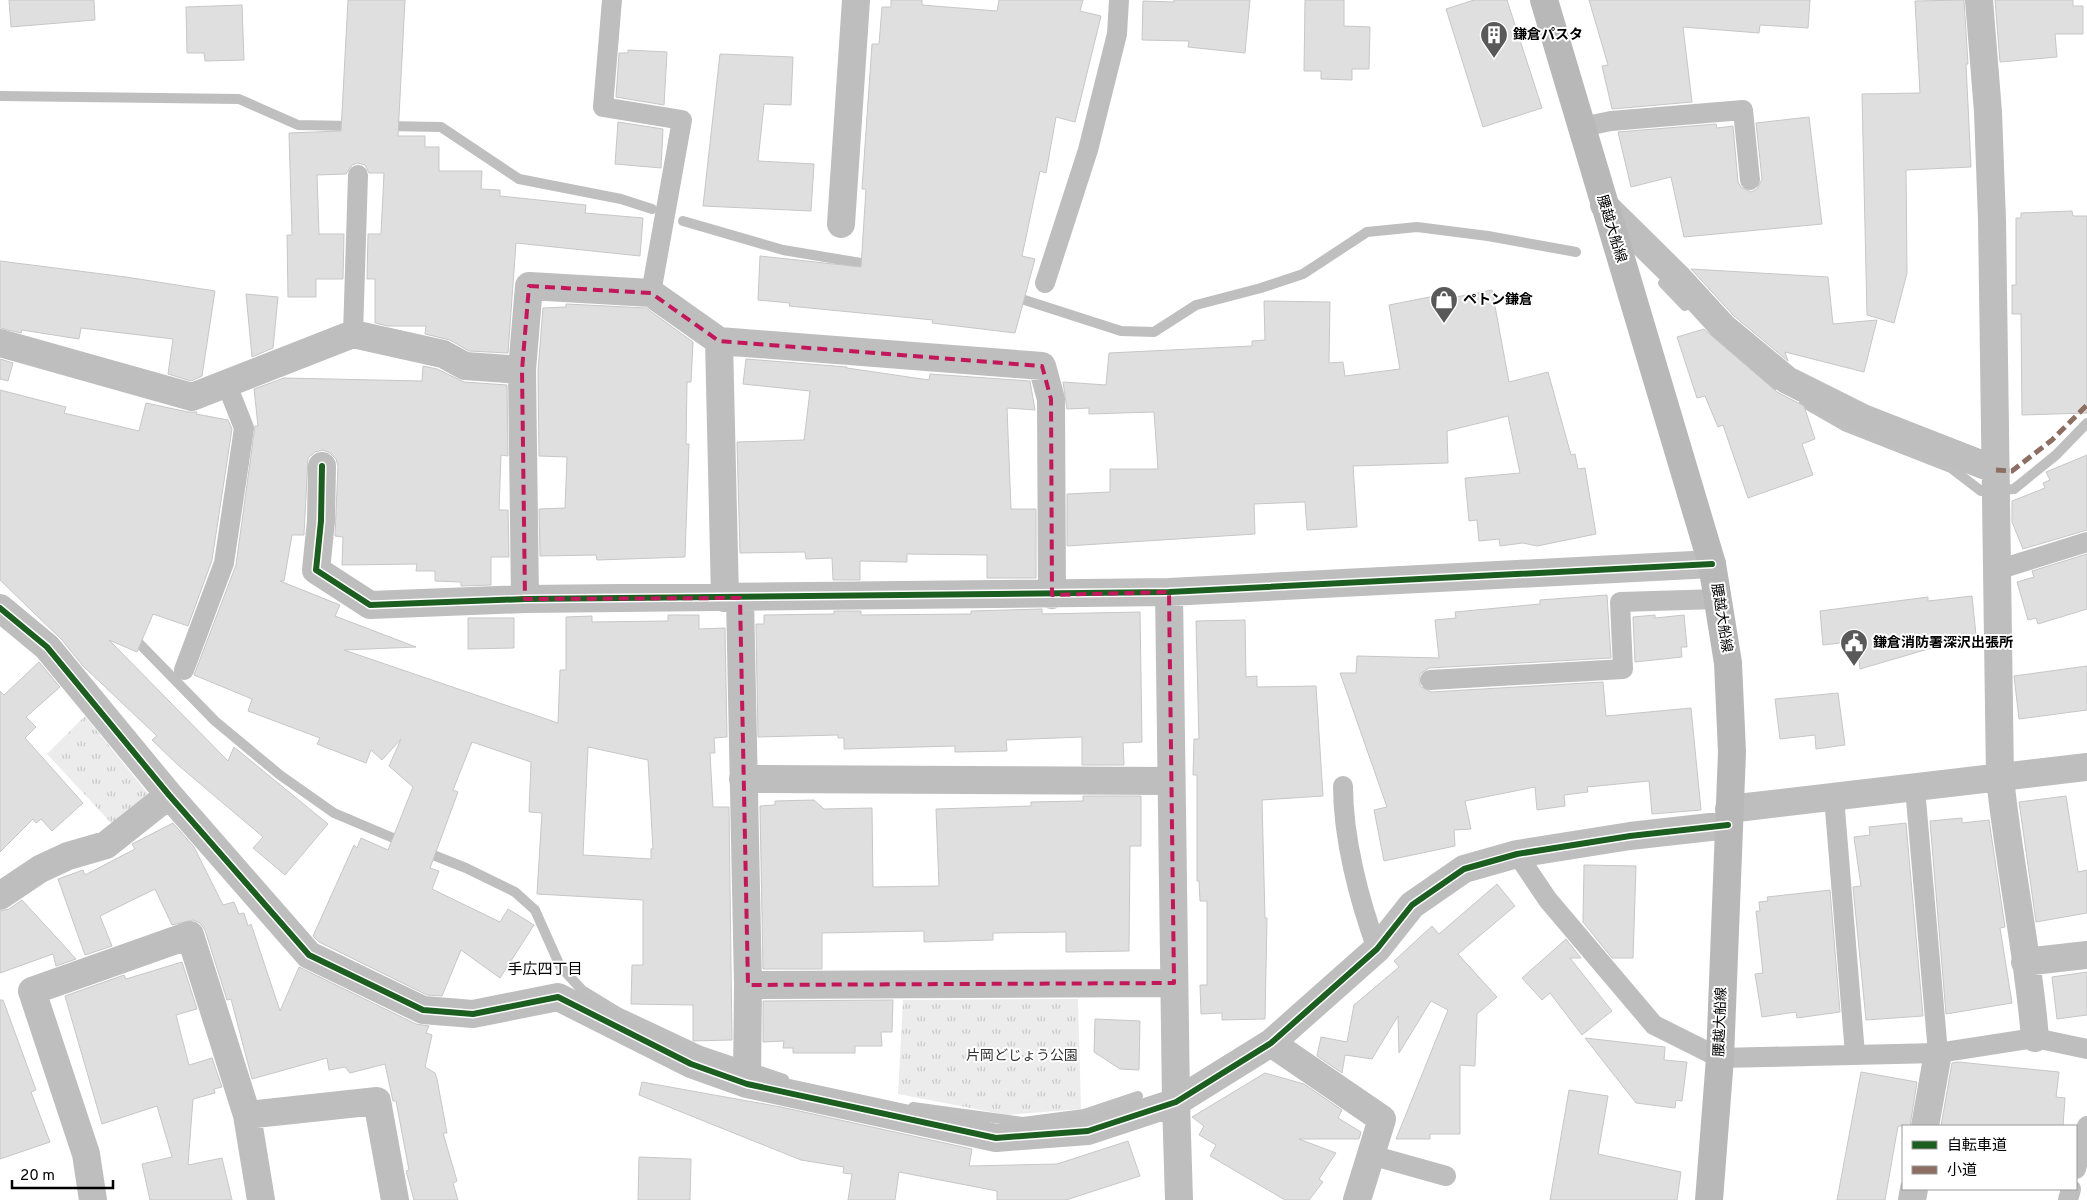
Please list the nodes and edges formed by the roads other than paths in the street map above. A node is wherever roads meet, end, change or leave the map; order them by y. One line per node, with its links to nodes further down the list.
1 (612, 0): 12 (lane)
2 (856, 0): 10 (street)
3 (1119, 0): 11 (lane)
4 (1544, 0): 6 (main road, 腰越大船線)
5 (1979, 0): 19 (street)
6 (1582, 127): 8 (lane); 9 (main road, 腰越大船線)
7 (358, 175): 13 (lane)
8 (1750, 180)
9 (1604, 204): 19 (street); 21 (main road, 腰越大船線)
10 (840, 224)
11 (1045, 283)
12 (651, 293): 14 (street); 16 (street)
13 (353, 334): 16 (street); 17 (street)
14 (719, 341): 24 (street); 25 (street)
15 (0, 343): 17 (street)
16 (522, 370): 26 (street)
17 (227, 385): 29 (lane)
18 (322, 466): 26 (street)
19 (1996, 470): 22 (street)
20 (2087, 542): 22 (lane)
21 (1712, 564): 23 (street); 27 (main road, 腰越大船線)
22 (1997, 570): 32 (street)
23 (1169, 592): 24 (street); 34 (street)
24 (1052, 595): 25 (street)
25 (733, 598): 26 (street); 33 (street)
26 (525, 599)
27 (1719, 599): 30 (lane); 39 (main road, 腰越大船線)
28 (0, 608): 37 (street)
29 (184, 670)
30 (1430, 680)
31 (2087, 768): 32 (street)
32 (2000, 778): 36 (street); 44 (street)
33 (743, 779): 34 (street); 46 (street)
34 (1171, 781): 45 (street)
35 (1343, 786): 42 (lane)
36 (1915, 788): 38 (street); 50 (lane)
37 (169, 795): 41 (street); 53 (street)
38 (1834, 797): 39 (street); 51 (lane)
39 (1729, 817): 40 (street); 52 (main road, 腰越大船線)
40 (1517, 854): 42 (street); 52 (lane)
41 (0, 896)
42 (1377, 949): 48 (street)
43 (2087, 955): 44 (street)
44 (2025, 962): 47 (street)
45 (1174, 983): 46 (street); 54 (street)
46 (748, 985): 53 (street)
47 (2035, 1038): 49 (lane); 50 (lane)
48 (1271, 1043): 54 (street); 58 (street)
49 (2087, 1049)
50 (1938, 1053): 51 (lane); 56 (street)
51 (1855, 1054): 52 (lane)
52 (1720, 1058): 66 (main road, 腰越大船線)
53 (747, 1084): 54 (street)
54 (1176, 1102): 64 (street)
55 (247, 1115): 61 (street); 62 (street); 63 (street)
56 (1925, 1125)
57 (2087, 1126): 59 (lane)
58 (1371, 1155): 60 (lane); 65 (street)
59 (2077, 1165)
60 (1446, 1176)
61 (93, 1200)
62 (261, 1200)
63 (395, 1200)
64 (1179, 1200)
65 (1357, 1200)
66 (1709, 1200)

